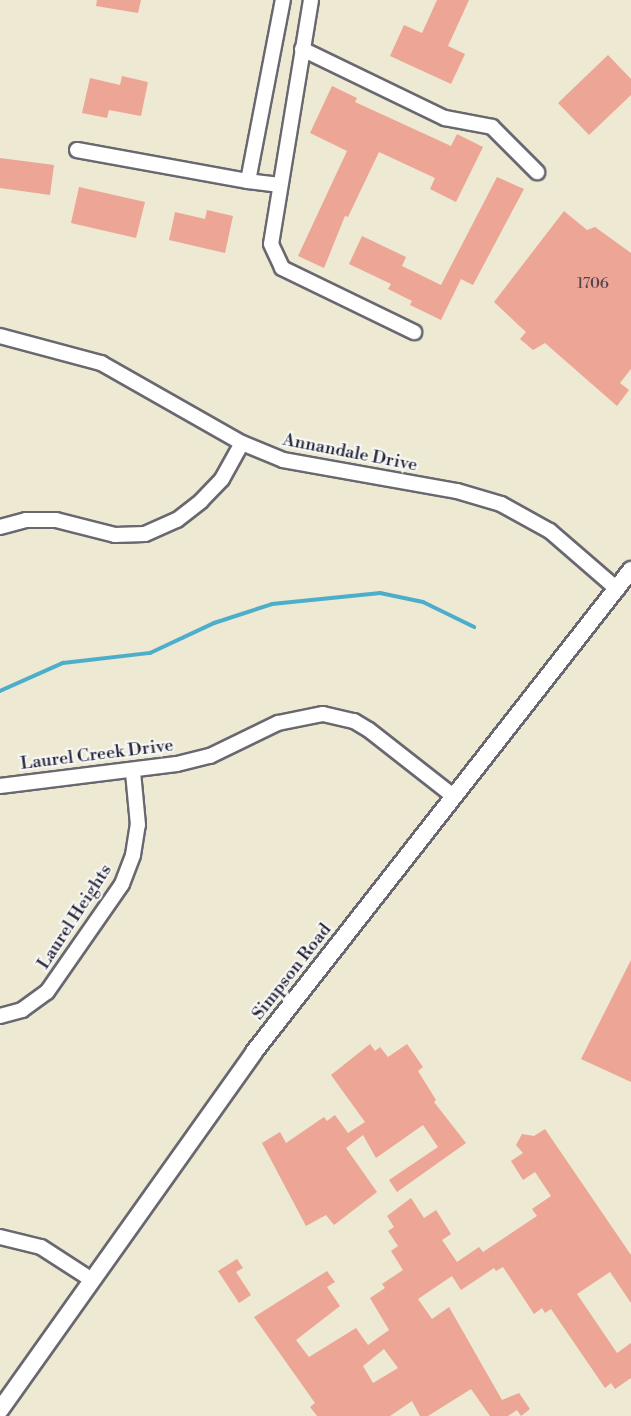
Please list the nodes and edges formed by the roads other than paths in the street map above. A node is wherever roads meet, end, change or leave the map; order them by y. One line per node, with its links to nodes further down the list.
1 (283, 0): 6 (street)
2 (310, 0): 3 (street)
3 (303, 49): 5 (street); 7 (street)
4 (77, 150): 6 (street)
5 (537, 172)
6 (248, 181): 7 (street)
7 (280, 186): 8 (street)
8 (414, 332)
9 (0, 336): 10 (street, Annandale Drive)
10 (242, 443): 11 (street); 13 (street, Annandale Drive)
11 (0, 527)
12 (631, 570): 13 (street, Simpson Road)
13 (617, 589): 16 (street, Simpson Road)
14 (133, 772): 15 (street, Laurel Creek Drive); 16 (street, Laurel Creek Drive); 17 (street, Laurel Heights)
15 (0, 786)
16 (452, 795): 19 (street, Simpson Road)
17 (0, 1016)
18 (0, 1237): 19 (street)
19 (92, 1280): 20 (street, Simpson Road)
20 (0, 1410)

